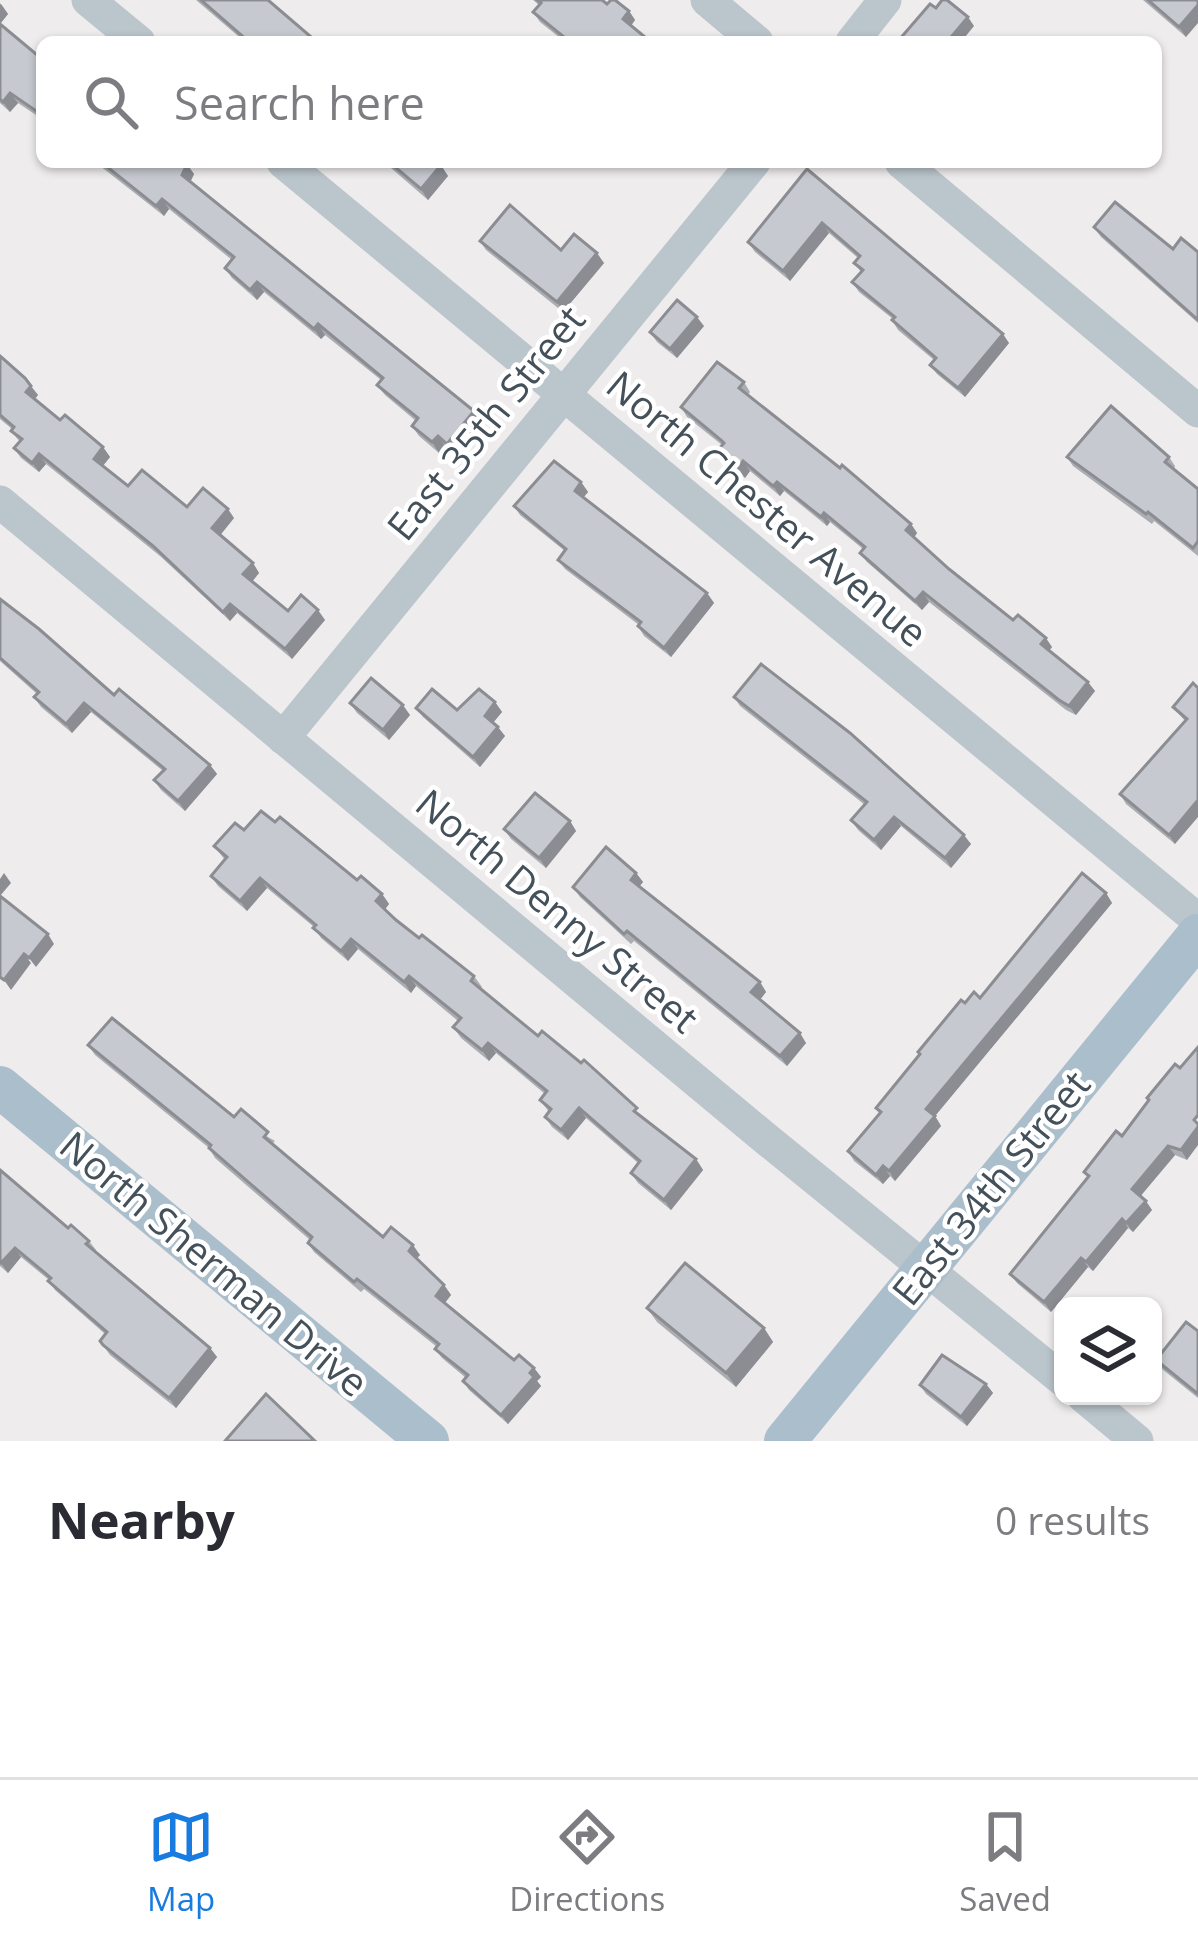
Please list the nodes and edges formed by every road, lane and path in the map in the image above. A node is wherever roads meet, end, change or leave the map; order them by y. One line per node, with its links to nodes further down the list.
1 (88, 0): 4 (street)
2 (706, 0): 5 (street)
3 (886, 0): 6 (street)
4 (132, 36)
5 (750, 36)
6 (857, 36)
7 (290, 168): 10 (street, North Chester Avenue)
8 (749, 168): 10 (street, East 35th Street)
9 (908, 168): 11 (street)
10 (563, 395): 13 (street, East 35th Street); 14 (street, North Chester Avenue)
11 (1198, 411)
12 (0, 502): 13 (street, North Denny Street)
13 (283, 738): 17 (street, North Denny Street)
14 (1198, 920)
15 (1198, 935): 17 (main road, East 34th Street)
16 (0, 1087): 20 (main road, North Sherman Drive)
17 (925, 1269): 18 (street, North Denny Street); 21 (main road, East 34th Street)
18 (1054, 1373)
19 (1094, 1405): 22 (street)
20 (428, 1441)
21 (784, 1441)
22 (1137, 1441)

